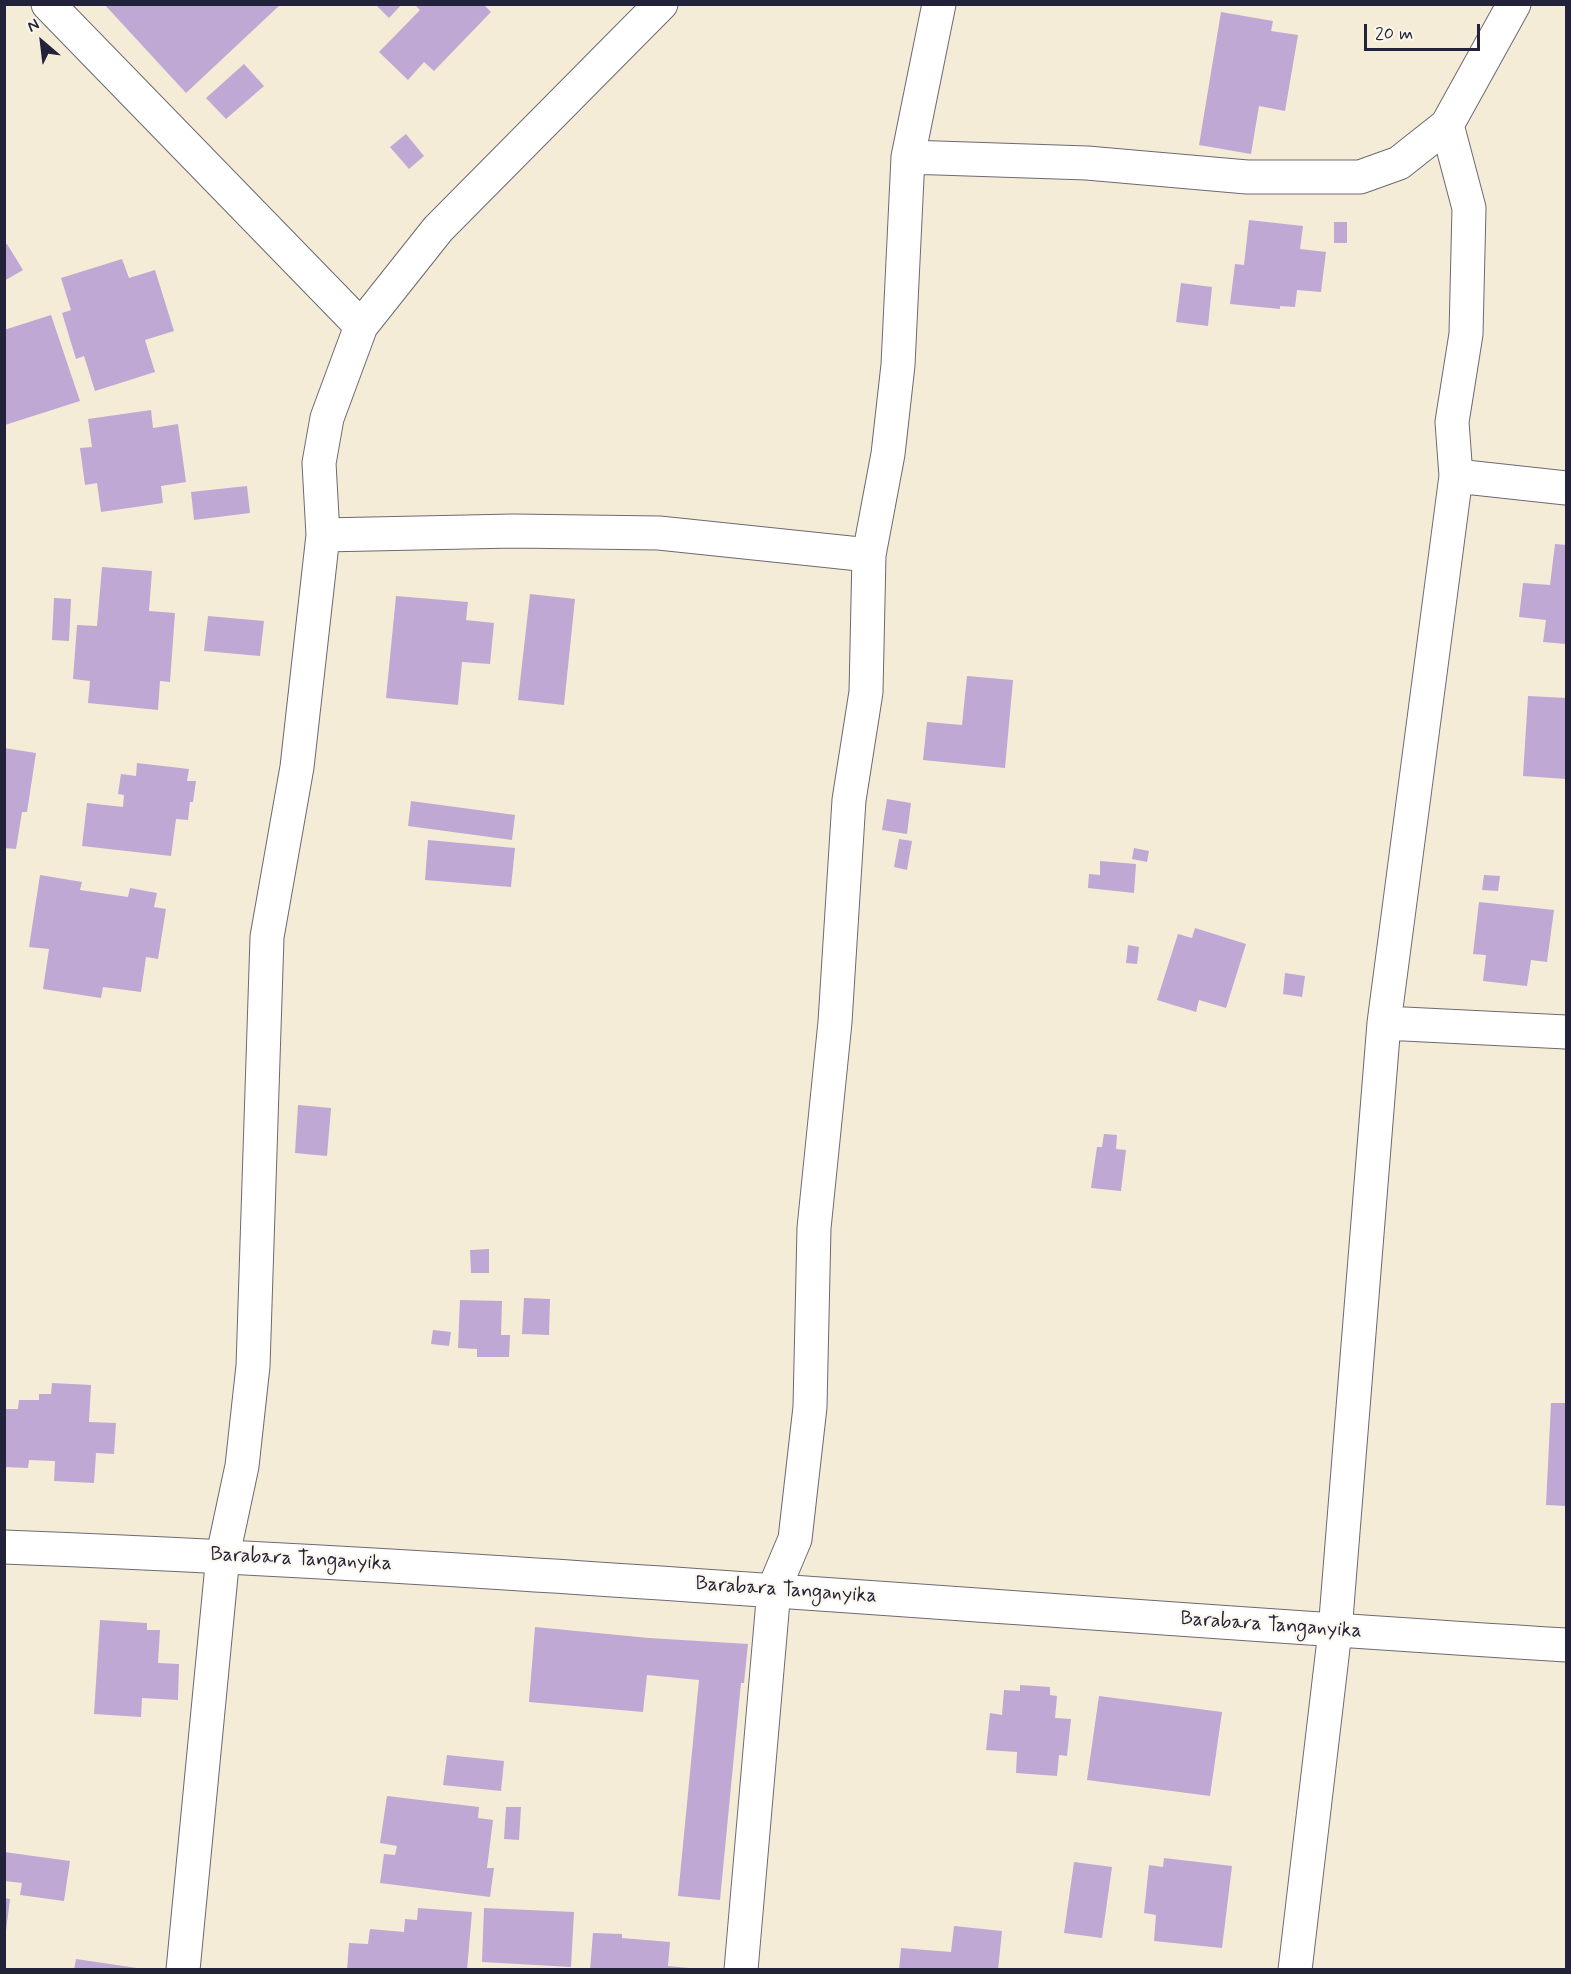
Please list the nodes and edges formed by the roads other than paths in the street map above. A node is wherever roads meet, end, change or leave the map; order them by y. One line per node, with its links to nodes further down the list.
1 (48, 4): 7 (street)
2 (661, 4): 7 (street)
3 (939, 4): 6 (street)
4 (1514, 4): 5 (street)
5 (1447, 125): 6 (street); 8 (street)
6 (908, 157): 11 (street)
7 (361, 326): 10 (street)
8 (1456, 476): 9 (street); 12 (street)
9 (1566, 488)
10 (324, 535): 11 (street); 15 (street)
11 (869, 555): 16 (street)
12 (1384, 1023): 13 (street); 17 (street)
13 (1566, 1032)
14 (4, 1547): 15 (street, Barabara Tanganyika)
15 (224, 1555): 16 (street, Barabara Tanganyika); 19 (street)
16 (774, 1589): 17 (street, Barabara Tanganyika); 20 (street)
17 (1335, 1631): 18 (street, Barabara Tanganyika); 21 (street)
18 (1566, 1645)
19 (183, 1970)
20 (741, 1970)
21 (1295, 1970)

